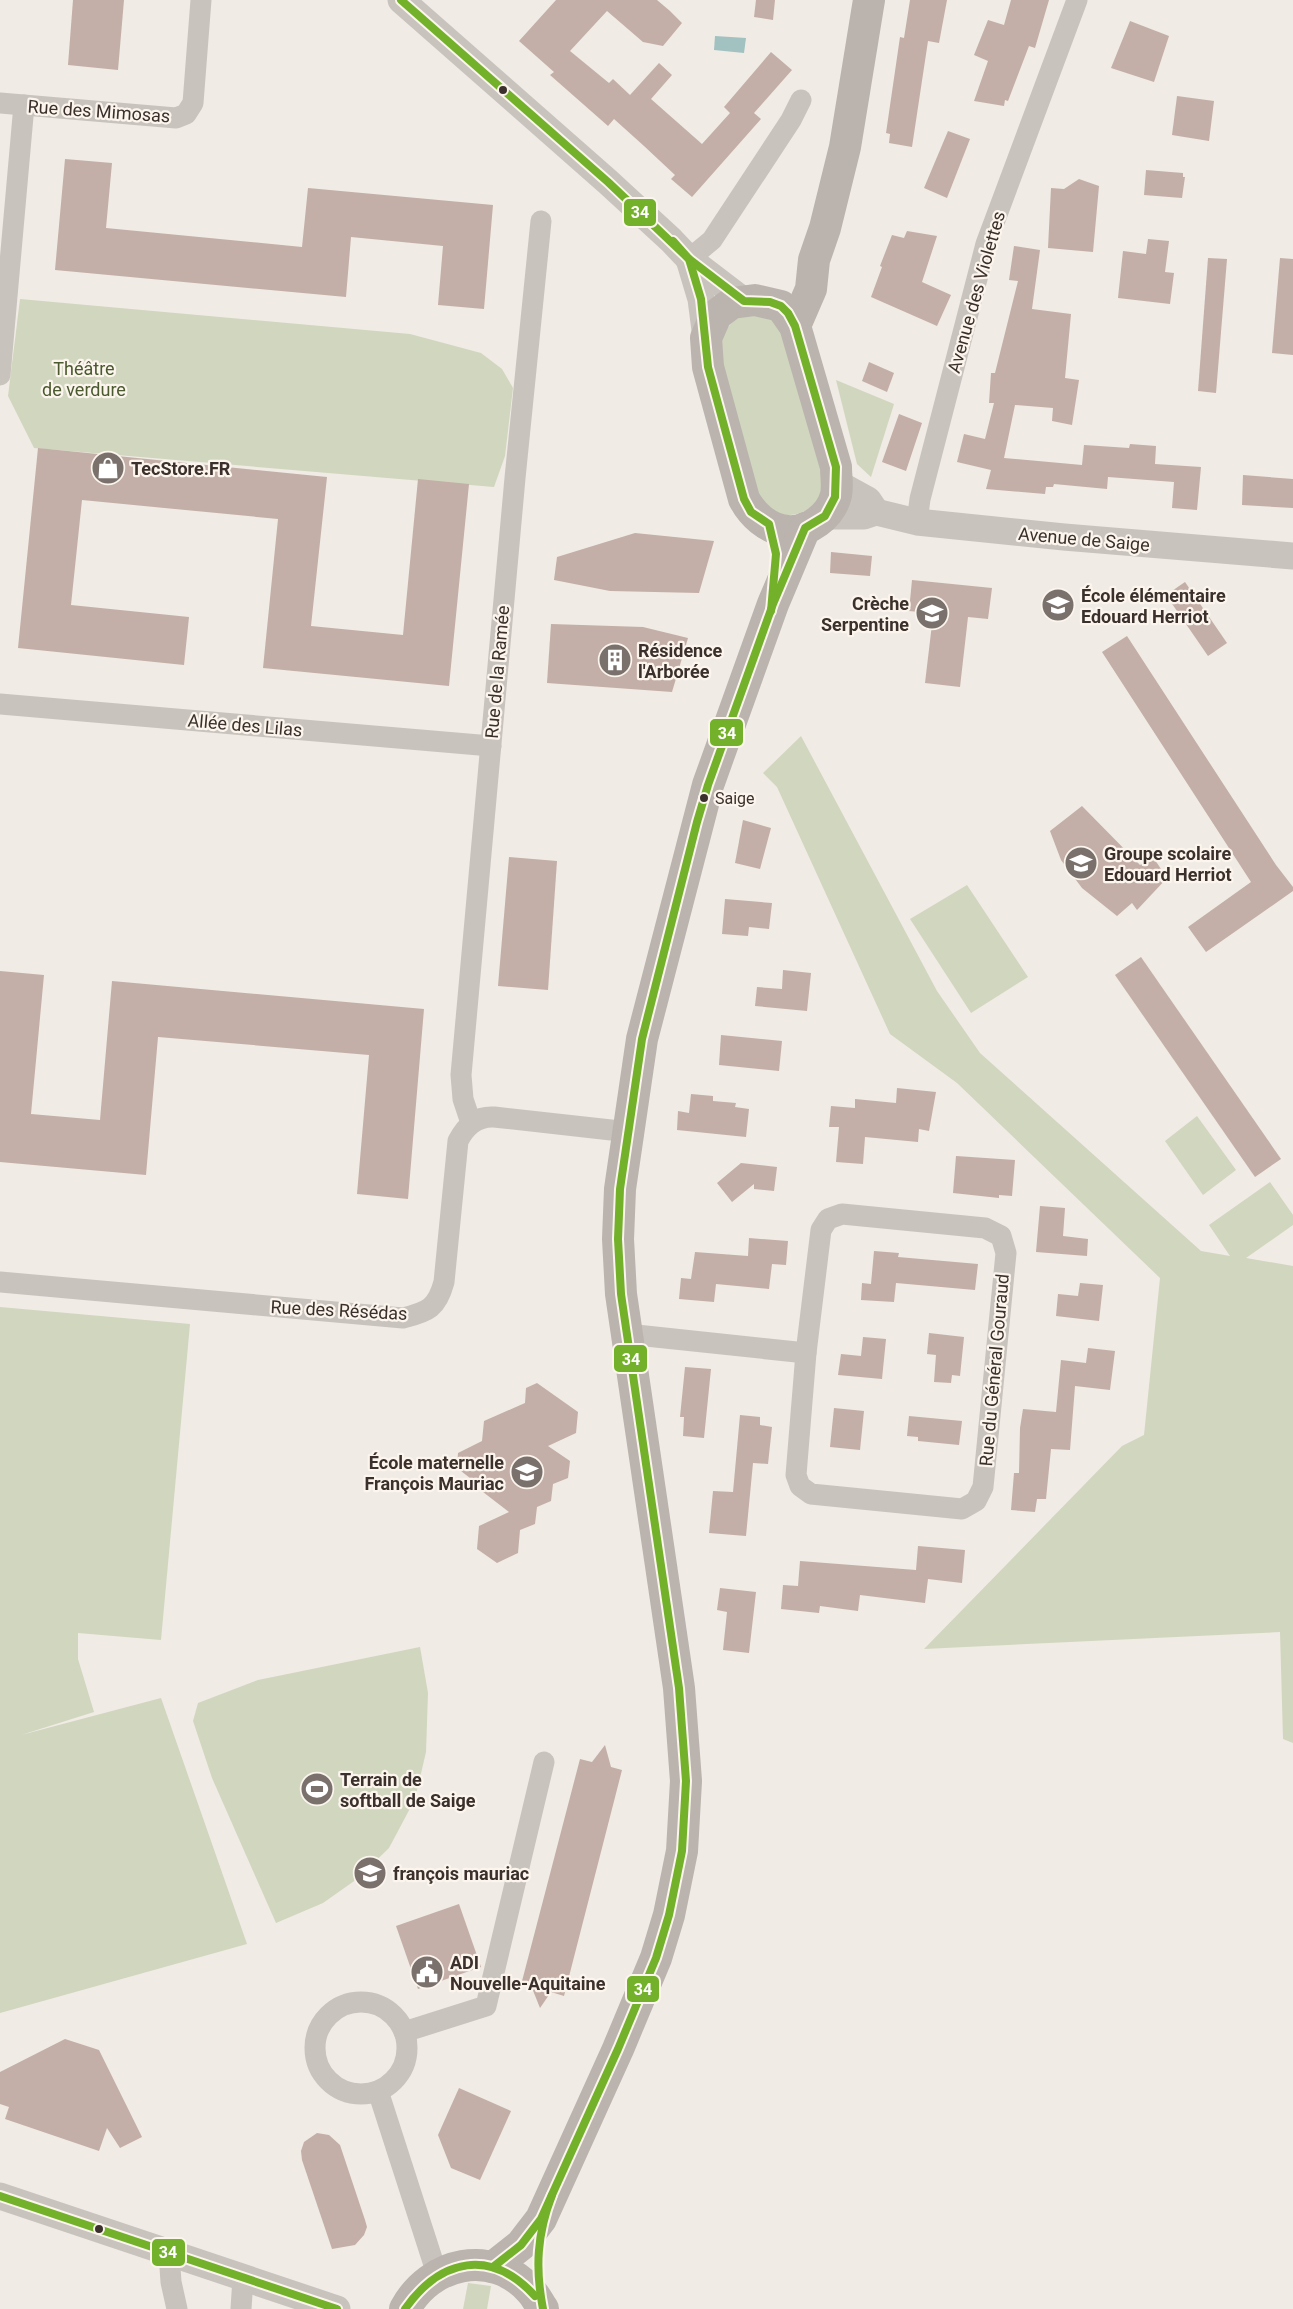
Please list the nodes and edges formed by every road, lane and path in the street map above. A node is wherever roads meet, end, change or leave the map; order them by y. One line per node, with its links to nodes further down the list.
1 (201, 0): 7 (street, Rue des Mimosas)
2 (401, 0): 9 (street)
3 (869, 0): 11 (main road)
4 (1077, 0): 18 (street, Avenue des Violettes)
5 (801, 100): 9 (street)
6 (0, 103): 7 (street, Rue des Mimosas)
7 (24, 105): 12 (street)
8 (541, 221): 23 (street, Rue de la Ramée)
9 (689, 259): 10 (street); 13 (street)
10 (744, 301): 11 (main road); 13 (main road)
11 (788, 316): 15 (main road)
12 (2, 322): 14 (street)
13 (706, 338): 19 (main road)
14 (0, 375)
15 (837, 483): 16 (street, Avenue de Saige); 17 (main road)
16 (876, 512): 17 (street, Avenue de Saige); 18 (street, Avenue de Saige)
17 (815, 522): 19 (main road); 21 (main road)
18 (917, 522): 20 (street, Avenue de Saige)
19 (769, 524): 21 (main road)
20 (1293, 556)
21 (773, 604): 25 (main road)
22 (0, 704): 23 (street, Allée des Lilas)
23 (491, 746): 24 (street, Rue de la Ramée)
24 (471, 1123): 25 (street); 26 (street, Rue des Résédas)
25 (620, 1131): 27 (main road)
26 (0, 1282)
27 (627, 1334): 28 (street); 33 (main road)
28 (806, 1353): 28 (street, Rue du Général Gouraud)
29 (544, 1762): 30 (street)
30 (404, 2032): 31 (street); 31 (street)
31 (378, 2091): 36 (street)
32 (0, 2196): 34 (street)
33 (541, 2219): 35 (main road); 42 (main road)
34 (169, 2253): 37 (street); 38 (street)
35 (493, 2267): 36 (main road); 42 (main road)
36 (437, 2274): 41 (main road)
37 (243, 2278): 39 (street); 40 (street)
38 (177, 2309)
39 (241, 2309)
40 (337, 2309)
41 (405, 2309)
42 (543, 2309)

